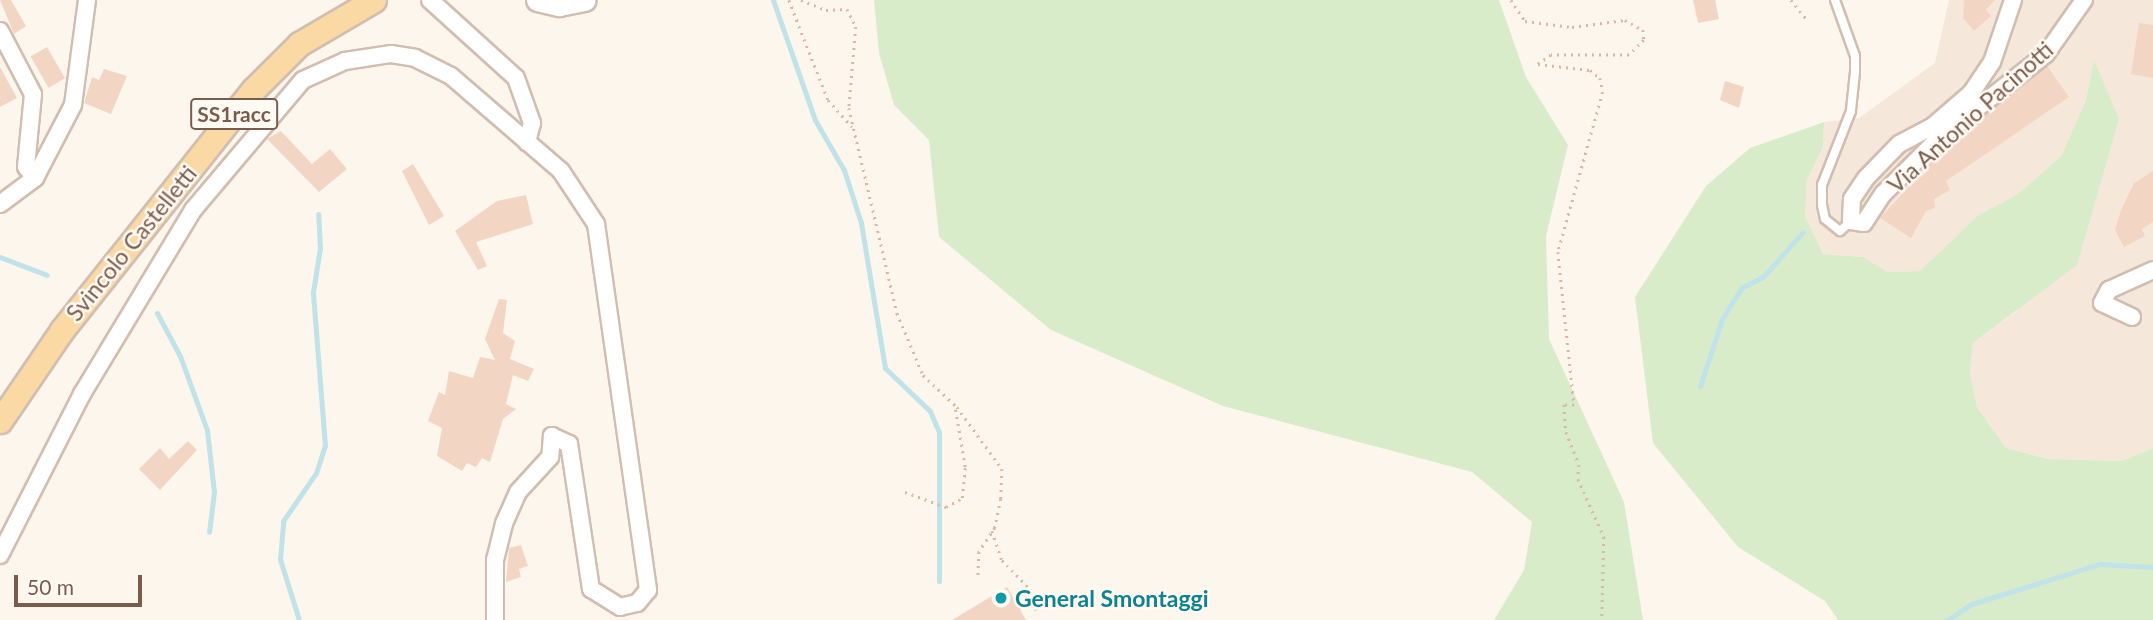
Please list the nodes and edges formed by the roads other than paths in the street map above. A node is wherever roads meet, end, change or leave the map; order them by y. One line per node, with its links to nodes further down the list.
1 (88, 0): 11 (street)
2 (374, 0): 16 (main road, Svincolo Castelletti / SS1racc)
3 (430, 0): 10 (street)
4 (537, 0): 5 (street)
5 (585, 0)
6 (1835, 0): 13 (lane)
7 (2012, 0): 13 (street)
8 (2084, 0): 13 (street, Via Antonio Pacinotti)
9 (0, 31): 11 (street)
10 (527, 142): 17 (street); 18 (street)
11 (35, 178): 12 (street)
12 (0, 204)
13 (1851, 221)
14 (2153, 270): 15 (street)
15 (2132, 317)
16 (0, 421)
17 (0, 555)
18 (495, 620)

